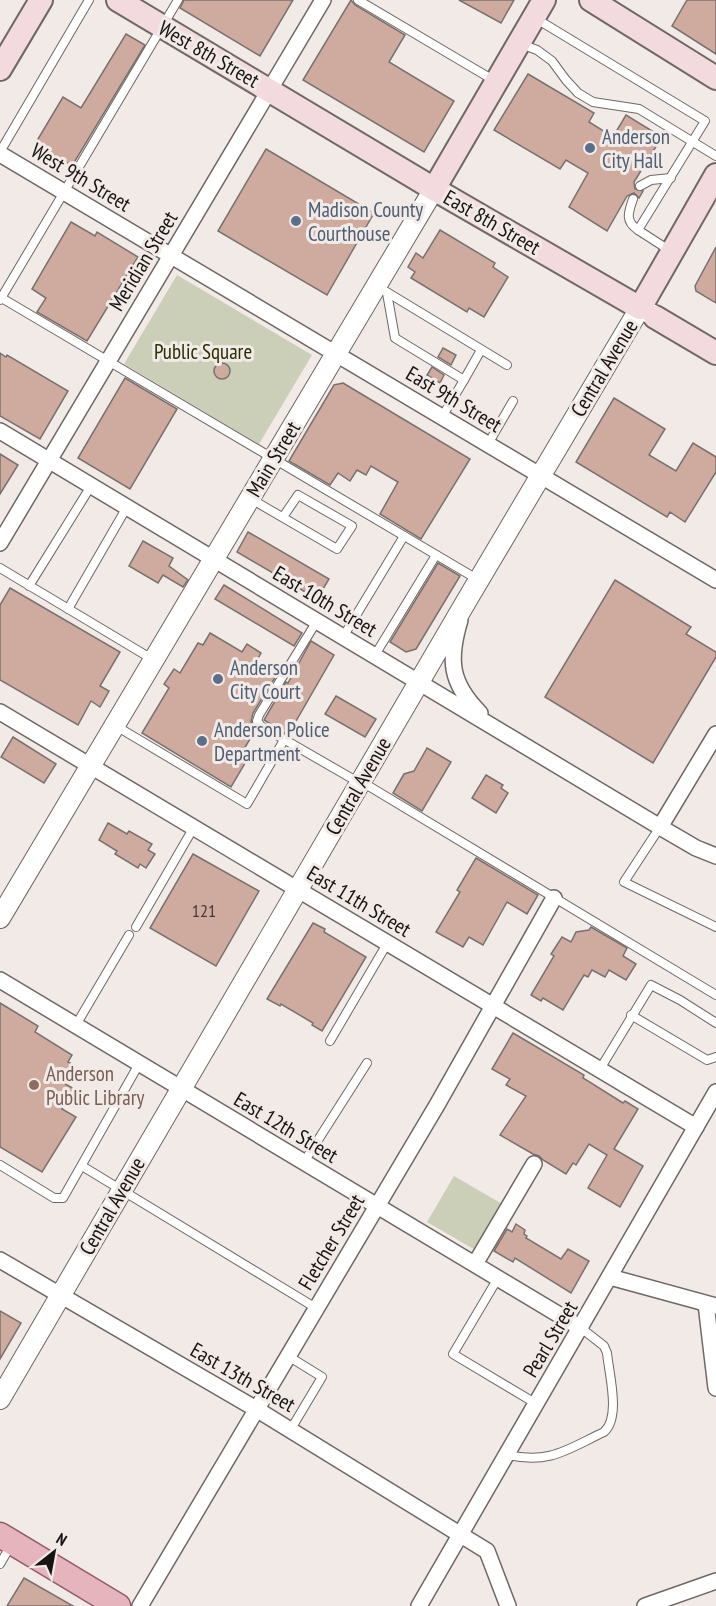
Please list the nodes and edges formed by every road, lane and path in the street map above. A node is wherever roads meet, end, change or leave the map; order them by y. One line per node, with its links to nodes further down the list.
1 (41, 0): 11 (main road)
2 (89, 0): 16 (lane)
3 (118, 0): 9 (main road, West 8th Street)
4 (178, 0): 9 (lane)
5 (323, 0): 14 (street, Meridian Street)
6 (358, 0): 13 (lane)
7 (591, 0): 12 (main road)
8 (539, 9): 10 (main road, Main Street); 15 (lane)
9 (162, 26): 14 (main road, West 8th Street); 22 (lane)
10 (519, 43): 13 (main road, Main Street); 15 (lane)
11 (0, 69)
12 (716, 78)
13 (496, 82): 21 (main road, Main Street)
14 (270, 89): 21 (main road, East 8th Street); 26 (street, Meridian Street)
15 (694, 142): 17 (lane); 19 (lane)
16 (0, 153): 22 (street, West 9th Street)
17 (716, 156)
18 (716, 175): 25 (main road, Central Avenue)
19 (671, 178): 20 (lane); 24 (lane)
20 (640, 186)
21 (434, 189): 27 (street, Main Street); 29 (main road, East 8th Street)
22 (64, 192): 26 (street, West 9th Street); 28 (lane)
23 (633, 199): 24 (lane)
24 (639, 230): 25 (lane)
25 (673, 252): 29 (main road, Central Avenue)
26 (171, 255): 31 (street, East 9th Street); 33 (street, Meridian Street)
27 (382, 289): 30 (lane); 31 (street, Main Street); 35 (lane)
28 (0, 298): 33 (lane)
29 (647, 312): 32 (main road, East 8th Street); 42 (street, Central Avenue)
30 (482, 350): 34 (lane); 35 (lane)
31 (336, 353): 37 (street, East 9th Street); 41 (street, Main Street)
32 (716, 353)
33 (108, 362): 40 (street, Meridian Street); 41 (lane)
34 (507, 365)
35 (464, 380): 37 (lane)
36 (513, 400): 39 (lane)
37 (442, 417): 39 (street, East 9th Street)
38 (0, 431): 40 (street, East 10th Street)
39 (488, 444): 42 (street, East 9th Street)
40 (49, 460): 43 (street, East 10th Street); 48 (street, Meridian Street)
41 (273, 460): 44 (street, Main Street); 47 (lane)
42 (541, 475): 52 (street, Central Avenue); 53 (street, East 9th Street)
43 (91, 486): 45 (street, East 10th Street); 54 (lane)
44 (250, 498): 46 (lane); 50 (street, Main Street)
45 (127, 507): 50 (street, East 10th Street); 56 (lane)
46 (283, 517): 46 (lane)
47 (404, 536): 49 (lane); 58 (lane)
48 (0, 543)
49 (436, 555): 52 (lane); 59 (lane)
50 (213, 559): 57 (street, East 10th Street); 60 (street, Main Street)
51 (0, 568): 54 (lane)
52 (478, 580): 55 (street, Central Avenue)
53 (716, 580)
54 (29, 586): 56 (lane)
55 (466, 600): 61 (street, Central Avenue); 64 (street)
56 (68, 609): 60 (lane)
57 (317, 621): 58 (street, East 10th Street); 66 (lane)
58 (343, 637): 59 (street, East 10th Street)
59 (375, 656): 61 (street, East 10th Street)
60 (153, 660): 63 (street, Main Street)
61 (419, 681): 64 (street, East 10th Street); 68 (street, Central Avenue)
62 (0, 712): 67 (street, East 11th Street)
63 (114, 725): 66 (lane); 67 (street, Main Street)
64 (505, 734): 69 (street, East 10th Street)
65 (716, 734): 69 (street)
66 (284, 740): 68 (lane)
67 (90, 766): 70 (street, East 11th Street); 74 (street, Main Street)
68 (360, 782): 72 (street, Central Avenue); 73 (lane)
69 (660, 826): 71 (street, East 10th Street); 76 (lane)
70 (194, 827): 72 (street, East 11th Street); 75 (lane)
71 (716, 856)
72 (298, 889): 78 (street, East 11th Street); 90 (street, Central Avenue)
73 (554, 898): 80 (lane); 81 (street, Fletcher Street)
74 (0, 918)
75 (136, 927)
76 (716, 927)
77 (129, 935): 84 (lane)
78 (388, 942): 81 (street, East 11th Street); 85 (lane)
79 (0, 980): 84 (street, East 12th Street)
80 (716, 995)
81 (493, 1005): 89 (street, East 11th Street); 98 (street, Fletcher Street)
82 (631, 1015): 83 (lane); 86 (lane); 89 (lane)
83 (716, 1023)
84 (76, 1025): 88 (street, East 12th Street)
85 (330, 1041)
86 (716, 1057)
87 (367, 1063): 93 (lane)
88 (140, 1064): 90 (street, East 12th Street); 96 (lane)
89 (600, 1069): 92 (street, East 11th Street)
90 (180, 1088): 93 (street, East 12th Street); 97 (street, Central Avenue)
91 (716, 1092): 92 (street, Pearl Street)
92 (696, 1127): 101 (street, Pearl Street)
93 (304, 1162): 98 (street, East 12th Street)
94 (534, 1164): 100 (street)
95 (0, 1165): 96 (lane)
96 (82, 1166): 97 (lane)
97 (122, 1190): 103 (street, Central Avenue); 105 (lane)
98 (378, 1206): 100 (street, East 12th Street); 105 (street, Fletcher Street)
99 (0, 1260): 103 (street, East 13th Street)
100 (475, 1264): 102 (street, East 12th Street)
101 (610, 1276): 104 (street); 106 (street, Pearl Street)
102 (498, 1278): 106 (street, East 12th Street); 110 (lane)
103 (60, 1297): 109 (street, Central Avenue); 111 (street, East 13th Street)
104 (711, 1305): 108 (street)
105 (316, 1308): 107 (street, Fletcher Street)
106 (581, 1328): 110 (street, Pearl Street); 113 (lane)
107 (288, 1356): 111 (street, Fletcher Street); 112 (lane)
108 (716, 1388)
109 (0, 1399)
110 (535, 1403): 113 (street, Pearl Street)
111 (256, 1409): 112 (street, East 13th Street); 119 (street, Fletcher Street)
112 (291, 1429): 114 (street, East 13th Street)
113 (507, 1455): 114 (street, Pearl Street)
114 (462, 1534): 120 (street, Pearl Street); 121 (street, East 13th Street)
115 (6, 1539): 116 (lane); 118 (main road)
116 (0, 1564)
117 (716, 1581): 122 (street)
118 (105, 1600)
119 (140, 1606)
120 (419, 1606)
121 (508, 1606)
122 (645, 1606)

